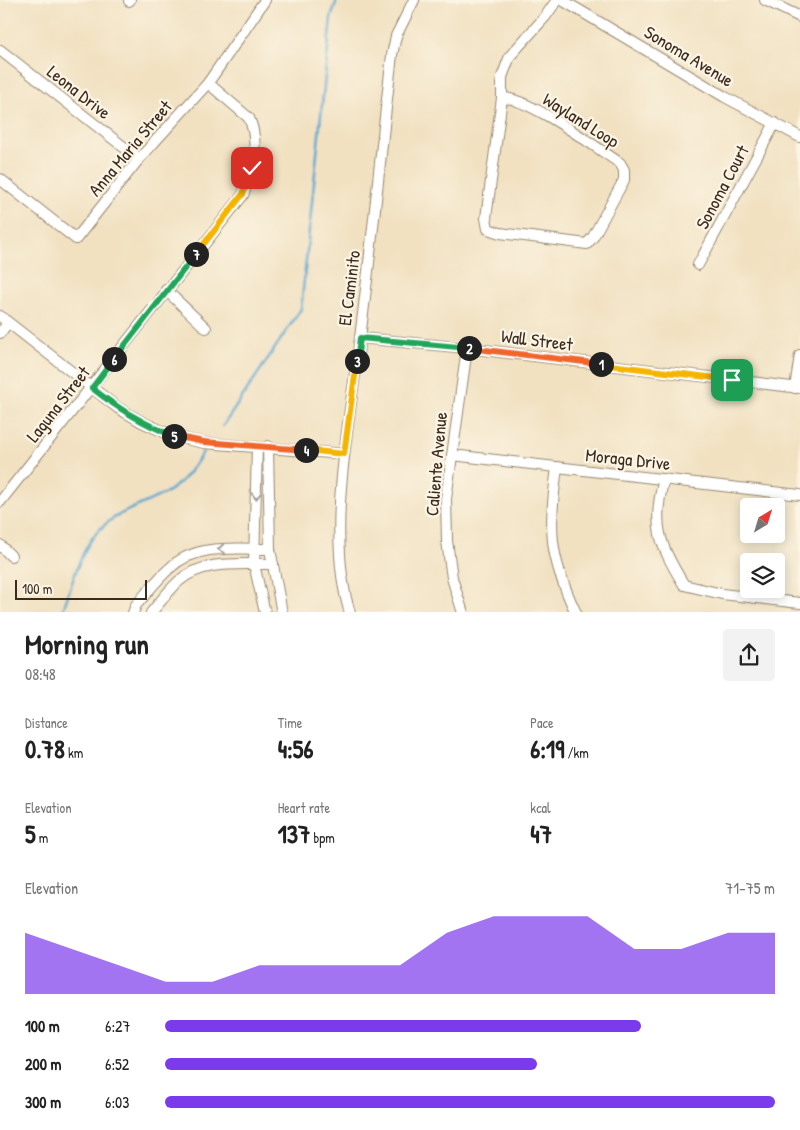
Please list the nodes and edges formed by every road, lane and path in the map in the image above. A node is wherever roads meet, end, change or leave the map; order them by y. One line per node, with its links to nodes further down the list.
1 (265, 0): 8 (street, Anna Maria Street)
2 (414, 0): 19 (street, El Caminito)
3 (557, 0): 9 (street, Wayland Loop)
4 (562, 0): 10 (street, Sonoma Avenue)
5 (766, 0): 6 (street)
6 (798, 12)
7 (0, 50): 12 (street, Leona Drive)
8 (208, 84): 12 (street, Anna Maria Street); 15 (street, Laguna Street)
9 (502, 98): 9 (street, Wayland Loop)
10 (775, 123): 11 (street, Sonoma Avenue); 14 (street, Sonoma Court)
11 (800, 137)
12 (139, 159): 13 (street, Anna Maria Street)
13 (0, 179)
14 (698, 265)
15 (166, 290): 17 (street); 22 (street, Laguna Street)
16 (4, 319): 18 (street); 22 (street)
17 (206, 328)
18 (0, 333)
19 (360, 338): 20 (street, Wall Street); 26 (street, El Caminito)
20 (466, 348): 23 (street, Wall Street); 27 (street, Caliente Avenue)
21 (800, 355): 23 (street)
22 (92, 388): 25 (street); 31 (street, Laguna Street)
23 (798, 388)
24 (268, 446): 25 (street); 26 (street); 34 (street)
25 (257, 447): 33 (street, one-way to 33)
26 (344, 454): 43 (street, El Caminito)
27 (452, 454): 28 (street, Moraga Drive); 44 (street, Caliente Avenue)
28 (557, 467): 29 (street, Moraga Drive); 45 (street)
29 (664, 479): 30 (street, Moraga Drive); 38 (street)
30 (800, 495)
31 (0, 502)
32 (0, 545): 35 (street)
33 (255, 549): 34 (street); 36 (street); 39 (street, one-way to 39)
34 (270, 549): 37 (street)
35 (11, 556)
36 (254, 564): 37 (street); 40 (street); 41 (street)
37 (273, 564): 42 (street)
38 (800, 603)
39 (133, 612)
40 (151, 612)
41 (265, 612)
42 (282, 612)
43 (350, 612)
44 (462, 612)
45 (576, 612)

